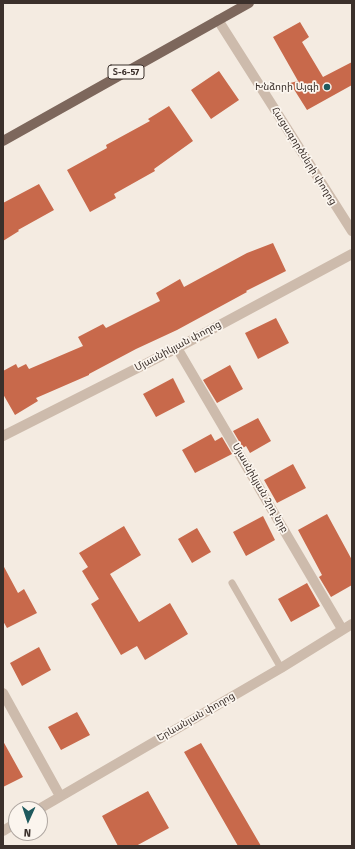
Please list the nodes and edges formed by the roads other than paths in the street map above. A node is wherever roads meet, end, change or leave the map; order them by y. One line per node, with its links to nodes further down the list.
1 (249, 3): 2 (main road, Տ-6-57)
2 (218, 20): 3 (main road, Տ-6-57); 4 (street, Հացագործների փողոց)
3 (3, 141)
4 (352, 231)
5 (352, 254): 6 (street, Մյասնիկյան փողոց)
6 (177, 348): 7 (street, Մյասնիկյան փողոց); 10 (street, Մյասնիկյան 2րդ նրբ)
7 (3, 436)
8 (232, 583): 11 (lane)
9 (352, 624): 10 (street, Երևանյան փողոց)
10 (342, 629): 11 (street, Երևանյան փողոց)
11 (281, 668): 13 (street, Երևանյան փողոց)
12 (3, 693): 13 (street)
13 (60, 796): 14 (street, Երևանյան փողոց)
14 (48, 803)

